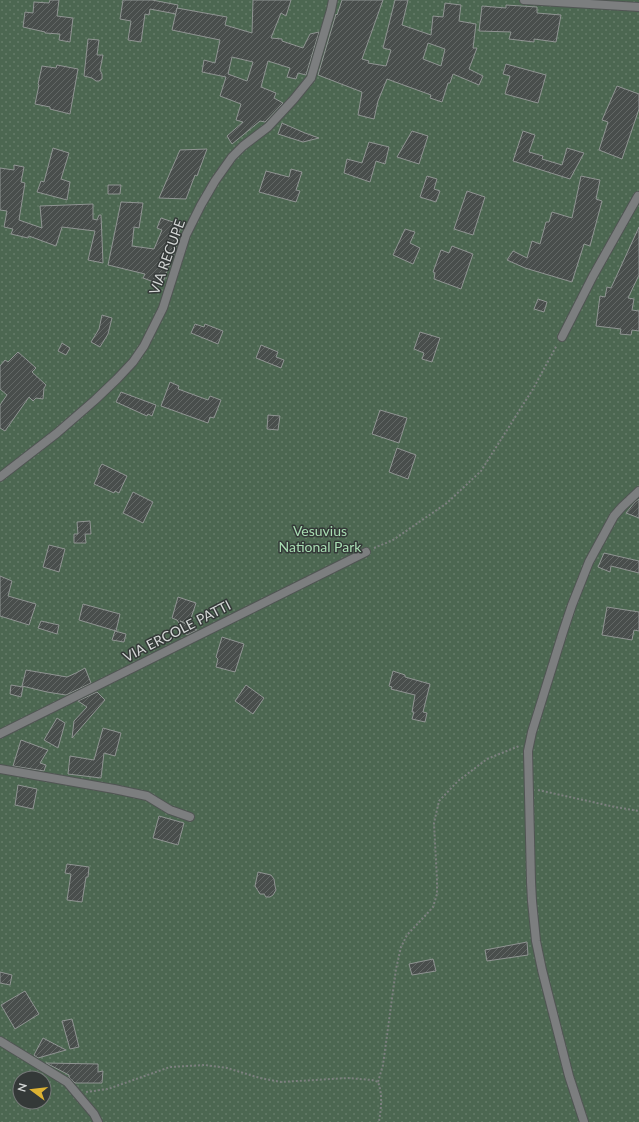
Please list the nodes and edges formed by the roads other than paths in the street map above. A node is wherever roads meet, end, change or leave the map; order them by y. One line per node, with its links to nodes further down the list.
1 (333, 0): 6 (street, VIA RECUPE)
2 (524, 0): 3 (street)
3 (639, 7)
4 (639, 196): 5 (street)
5 (562, 337)
6 (0, 477)
7 (639, 491): 14 (street)
8 (366, 552): 9 (street, VIA ERCOLE PATTI)
9 (0, 734)
10 (0, 769): 11 (street)
11 (190, 817)
12 (0, 1041): 13 (street)
13 (98, 1122)
14 (584, 1122)

